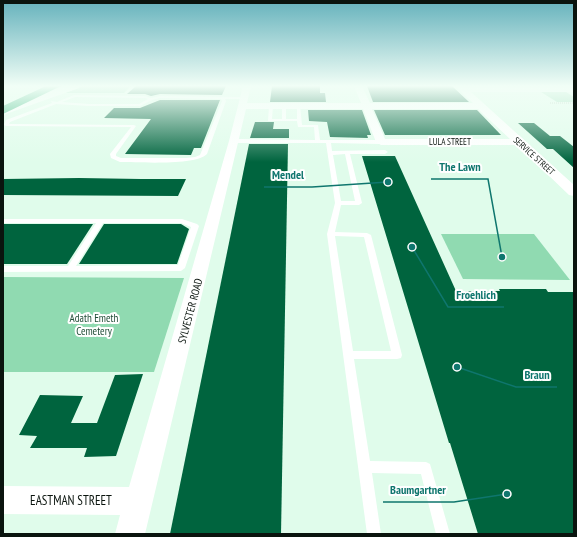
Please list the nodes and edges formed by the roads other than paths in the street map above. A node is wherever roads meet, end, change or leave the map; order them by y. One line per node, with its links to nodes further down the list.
1 (27, 111): 2 (lane)
2 (220, 111)
3 (241, 111): 11 (street, SYLVESTER ROAD)
4 (271, 111): 9 (lane)
5 (284, 111): 9 (lane)
6 (299, 111): 10 (lane)
7 (368, 111): 15 (street)
8 (486, 111): 14 (street, SERVICE STREET)
9 (284, 120): 10 (lane)
10 (300, 120): 12 (lane)
11 (234, 141): 12 (lane); 28 (street, SYLVESTER ROAD)
12 (318, 141): 13 (lane)
13 (328, 142): 15 (lane); 16 (lane)
14 (520, 142): 15 (street, LULA STREET); 18 (street, SERVICE STREET)
15 (383, 147): 17 (lane)
16 (330, 153): 17 (lane); 19 (lane)
17 (347, 153): 19 (lane)
18 (574, 192)
19 (338, 203): 22 (lane)
20 (3, 221): 21 (lane)
21 (101, 221): 23 (lane); 23 (lane)
22 (331, 234): 25 (lane); 25 (lane)
23 (71, 268): 24 (lane)
24 (3, 269)
25 (348, 355): 26 (lane)
26 (364, 467): 30 (lane); 31 (lane)
27 (3, 500): 28 (street, EASTMAN STREET)
28 (139, 501): 29 (street, SYLVESTER ROAD)
29 (130, 534)
30 (374, 534)
31 (443, 534)

